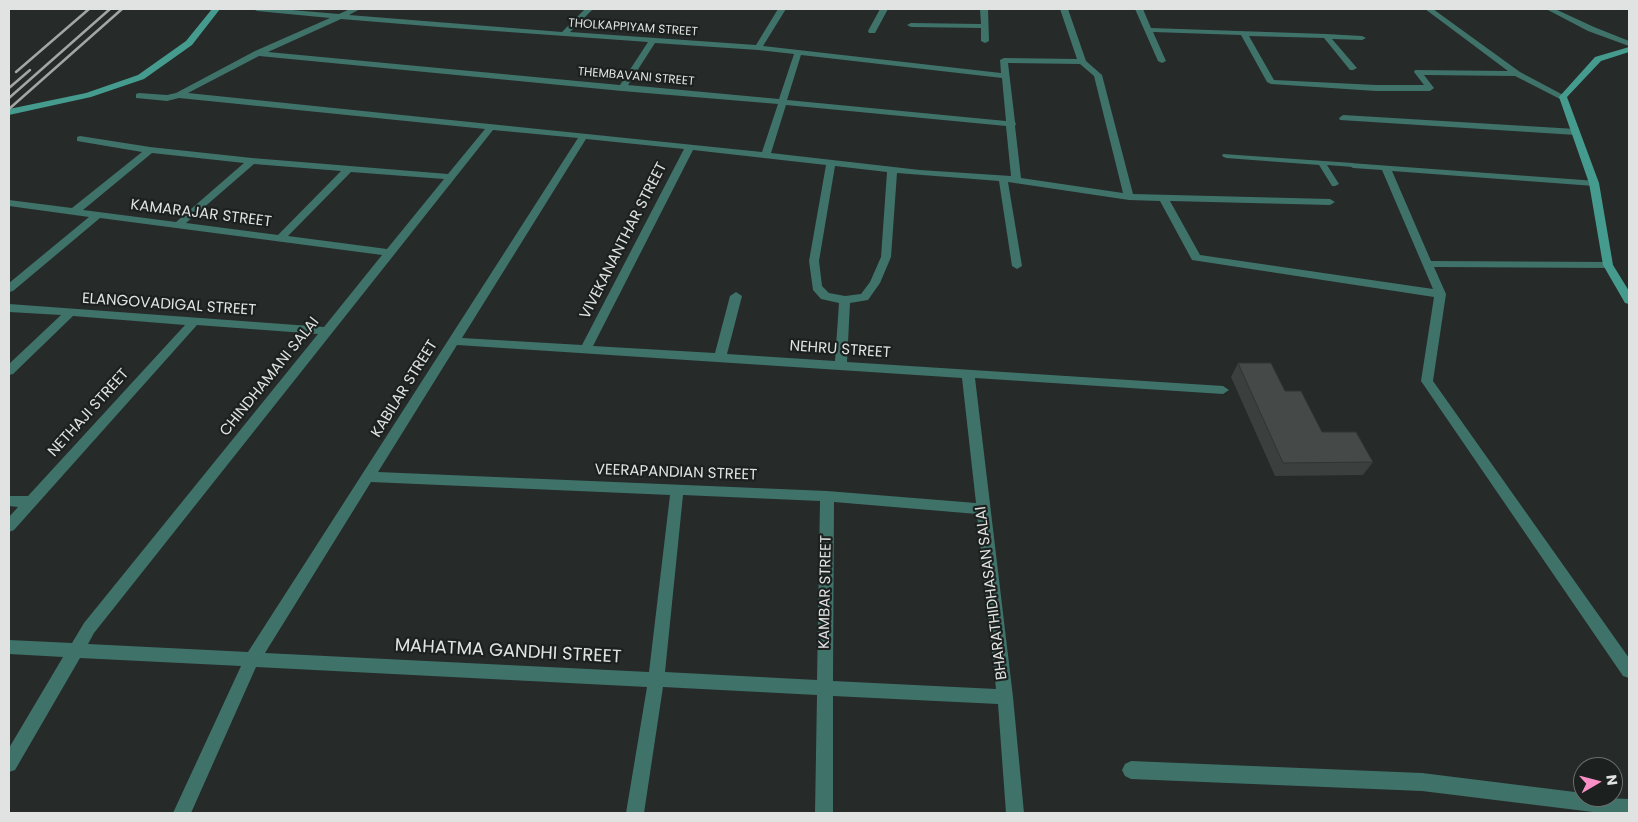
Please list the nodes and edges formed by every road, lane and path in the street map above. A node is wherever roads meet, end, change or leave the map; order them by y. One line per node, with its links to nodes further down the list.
1 (216, 9): 40 (street)
2 (257, 9): 13 (street, THOLKAPPIYAM STREET)
3 (323, 9): 13 (street)
4 (356, 9): 14 (street)
5 (589, 9): 19 (street)
6 (782, 9): 26 (street)
7 (884, 9): 18 (street)
8 (984, 9): 16 (street)
9 (1064, 9): 31 (street)
10 (1139, 9): 17 (street)
11 (1429, 9): 33 (street)
12 (1550, 9): 25 (street)
13 (313, 14): 14 (street, THOLKAPPIYAM STREET)
14 (339, 17): 19 (street, THOLKAPPIYAM STREET); 28 (street)
15 (910, 25): 16 (street)
16 (984, 26): 24 (street)
17 (1148, 30): 20 (street); 30 (street)
18 (872, 31)
19 (564, 34): 23 (street, THOLKAPPIYAM STREET)
20 (1244, 34): 21 (street); 33 (street)
21 (1326, 36): 22 (street); 32 (street)
22 (1362, 38)
23 (653, 40): 26 (street, THOLKAPPIYAM STREET); 35 (street)
24 (985, 41)
25 (1629, 44)
26 (758, 48): 29 (street, THOLKAPPIYAM STREET)
27 (1629, 49): 38 (street)
28 (258, 53): 35 (street, THEMBAVANI STREET); 36 (street)
29 (798, 53): 34 (street, THOLKAPPIYAM STREET); 39 (street)
30 (1162, 61)
31 (1082, 62): 34 (street); 63 (street)
32 (1353, 68)
33 (1517, 74): 38 (street)
34 (1007, 76): 42 (street)
35 (622, 88): 39 (street, THEMBAVANI STREET)
36 (179, 95): 37 (street); 43 (street)
37 (139, 96)
38 (1563, 97): 44 (street)
39 (783, 103): 42 (street, THEMBAVANI STREET); 49 (street)
40 (9, 112)
41 (1343, 118): 44 (street)
42 (1012, 124): 60 (street)
43 (492, 127): 45 (street); 58 (street, CHINDHAMANI SALAI)
44 (1576, 132): 61 (street)
45 (584, 136): 47 (street); 84 (street, KABILAR STREET)
46 (80, 140): 48 (street)
47 (690, 147): 49 (street); 85 (street, VIVEKANANTHAR STREET)
48 (150, 150): 51 (street); 67 (street)
49 (766, 155): 52 (street)
50 (1226, 156): 53 (lane)
51 (252, 161): 56 (street); 69 (street)
52 (831, 163): 57 (street); 78 (street)
53 (1322, 164): 54 (lane); 62 (lane)
54 (1353, 165): 55 (street)
55 (1386, 168): 61 (street); 72 (street)
56 (348, 169): 58 (street); 70 (street)
57 (892, 170): 59 (street); 78 (street)
58 (451, 177): 71 (street, CHINDHAMANI SALAI)
59 (1003, 178): 60 (street); 74 (street)
60 (1016, 180): 63 (street)
61 (1594, 183): 73 (street)
62 (1335, 184)
63 (1129, 198): 64 (street)
64 (1164, 199): 65 (street); 76 (street)
65 (1330, 202)
66 (9, 203): 67 (street, KAMARAJAR STREET)
67 (74, 212): 68 (street, KAMARAJAR STREET)
68 (96, 216): 69 (street, KAMARAJAR STREET); 75 (street)
69 (177, 226): 70 (street, KAMARAJAR STREET)
70 (280, 239): 71 (street, KAMARAJAR STREET)
71 (390, 253): 83 (street, CHINDHAMANI SALAI)
72 (1428, 264): 73 (street); 76 (street)
73 (1608, 265): 79 (street)
74 (1017, 266)
75 (9, 288)
76 (1440, 294): 101 (street)
77 (736, 296): 86 (street)
78 (845, 300): 87 (street)
79 (1629, 300)
80 (9, 308): 81 (street, ELANGOVADIGAL STREET)
81 (70, 313): 82 (street, ELANGOVADIGAL STREET); 88 (street)
82 (194, 322): 83 (street, ELANGOVADIGAL STREET); 95 (street, NETHAJI STREET)
83 (327, 332): 99 (street, CHINDHAMANI SALAI)
84 (454, 341): 85 (street, NEHRU STREET); 91 (street, KABILAR STREET)
85 (585, 350): 86 (street, NEHRU STREET)
86 (720, 358): 87 (street, NEHRU STREET)
87 (841, 366): 89 (street, NEHRU STREET)
88 (9, 371)
89 (968, 374): 90 (street, NEHRU STREET); 96 (street, BHARATHIDHASAN SALAI)
90 (1223, 390)
91 (368, 477): 92 (street, VEERAPANDIAN STREET); 100 (street, KABILAR STREET)
92 (676, 489): 93 (street, VEERAPANDIAN STREET); 102 (street)
93 (827, 496): 96 (street, VEERAPANDIAN STREET); 103 (street, KAMBAR STREET)
94 (9, 501): 95 (street)
95 (30, 502): 97 (street, NETHAJI STREET)
96 (982, 509): 104 (street, BHARATHIDHASAN SALAI)
97 (9, 526)
98 (9, 647): 99 (street, MAHATMA GANDHI STREET)
99 (76, 650): 100 (street, MAHATMA GANDHI STREET); 105 (street, CHINDHAMANI SALAI)
100 (252, 659): 102 (street, MAHATMA GANDHI STREET); 108 (street, KABILAR STREET)
101 (1629, 671)
102 (656, 680): 103 (street, MAHATMA GANDHI STREET); 109 (street)
103 (825, 688): 104 (street, MAHATMA GANDHI STREET); 110 (street, KAMBAR STREET)
104 (1004, 697): 111 (street, BHARATHIDHASAN SALAI)
105 (9, 764)
106 (1131, 770): 107 (street)
107 (1629, 808)
108 (182, 813)
109 (635, 813)
110 (824, 813)
111 (1015, 813)

